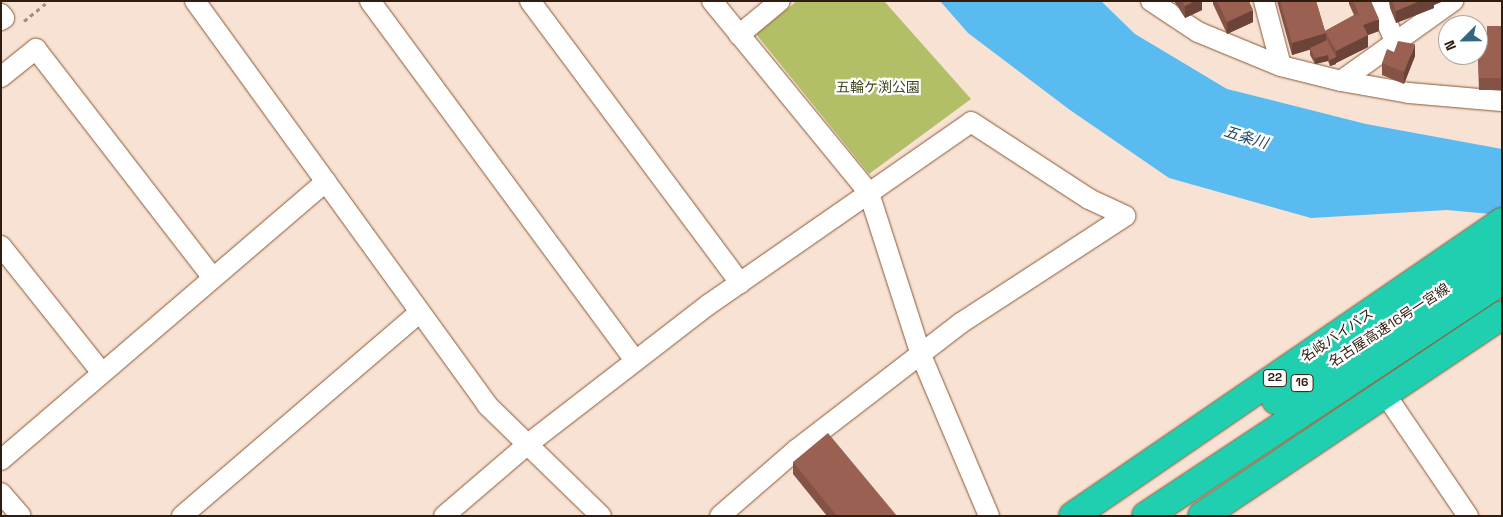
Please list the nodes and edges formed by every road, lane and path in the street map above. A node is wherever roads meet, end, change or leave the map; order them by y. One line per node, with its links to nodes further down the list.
1 (195, 1): 18 (street)
2 (370, 1): 30 (street)
3 (530, 1): 25 (street)
4 (712, 1): 12 (street)
5 (780, 1): 12 (street)
6 (1152, 1): 14 (street)
7 (1264, 1): 14 (street)
8 (1378, 1): 13 (street)
9 (1453, 1): 13 (street)
10 (1, 14): 11 (street)
11 (1, 20)
12 (740, 34): 19 (street)
13 (1396, 44): 16 (street)
14 (1281, 66): 16 (street)
15 (1, 77): 23 (street)
16 (1341, 81): 17 (street)
17 (1502, 101)
18 (326, 181): 23 (street); 27 (street)
19 (869, 193): 25 (street); 29 (street); 29 (street)
20 (1502, 222): 42 (highway, 名岐バイパス / 22)
21 (1, 246): 31 (street)
22 (1502, 250): 43 (highway, 名古屋高速16号一宮線 / 16)
23 (213, 278): 31 (street)
24 (1502, 280): 44 (highway)
25 (740, 283): 30 (street)
26 (1502, 300): 45 (highway)
27 (420, 312): 33 (street); 37 (street)
28 (1502, 315): 32 (highway)
29 (921, 355): 40 (street); 41 (street)
30 (635, 361): 33 (street)
31 (102, 374): 34 (street)
32 (1385, 394): 46 (highway); 47 (street)
33 (528, 444): 38 (street); 39 (street)
34 (1, 460)
35 (1, 493): 36 (street)
36 (21, 516)
37 (182, 516)
38 (444, 516)
39 (601, 516)
40 (720, 516)
41 (989, 516)
42 (1073, 516)
43 (1102, 516)
44 (1146, 516)
45 (1180, 516)
46 (1202, 516)
47 (1468, 516)

